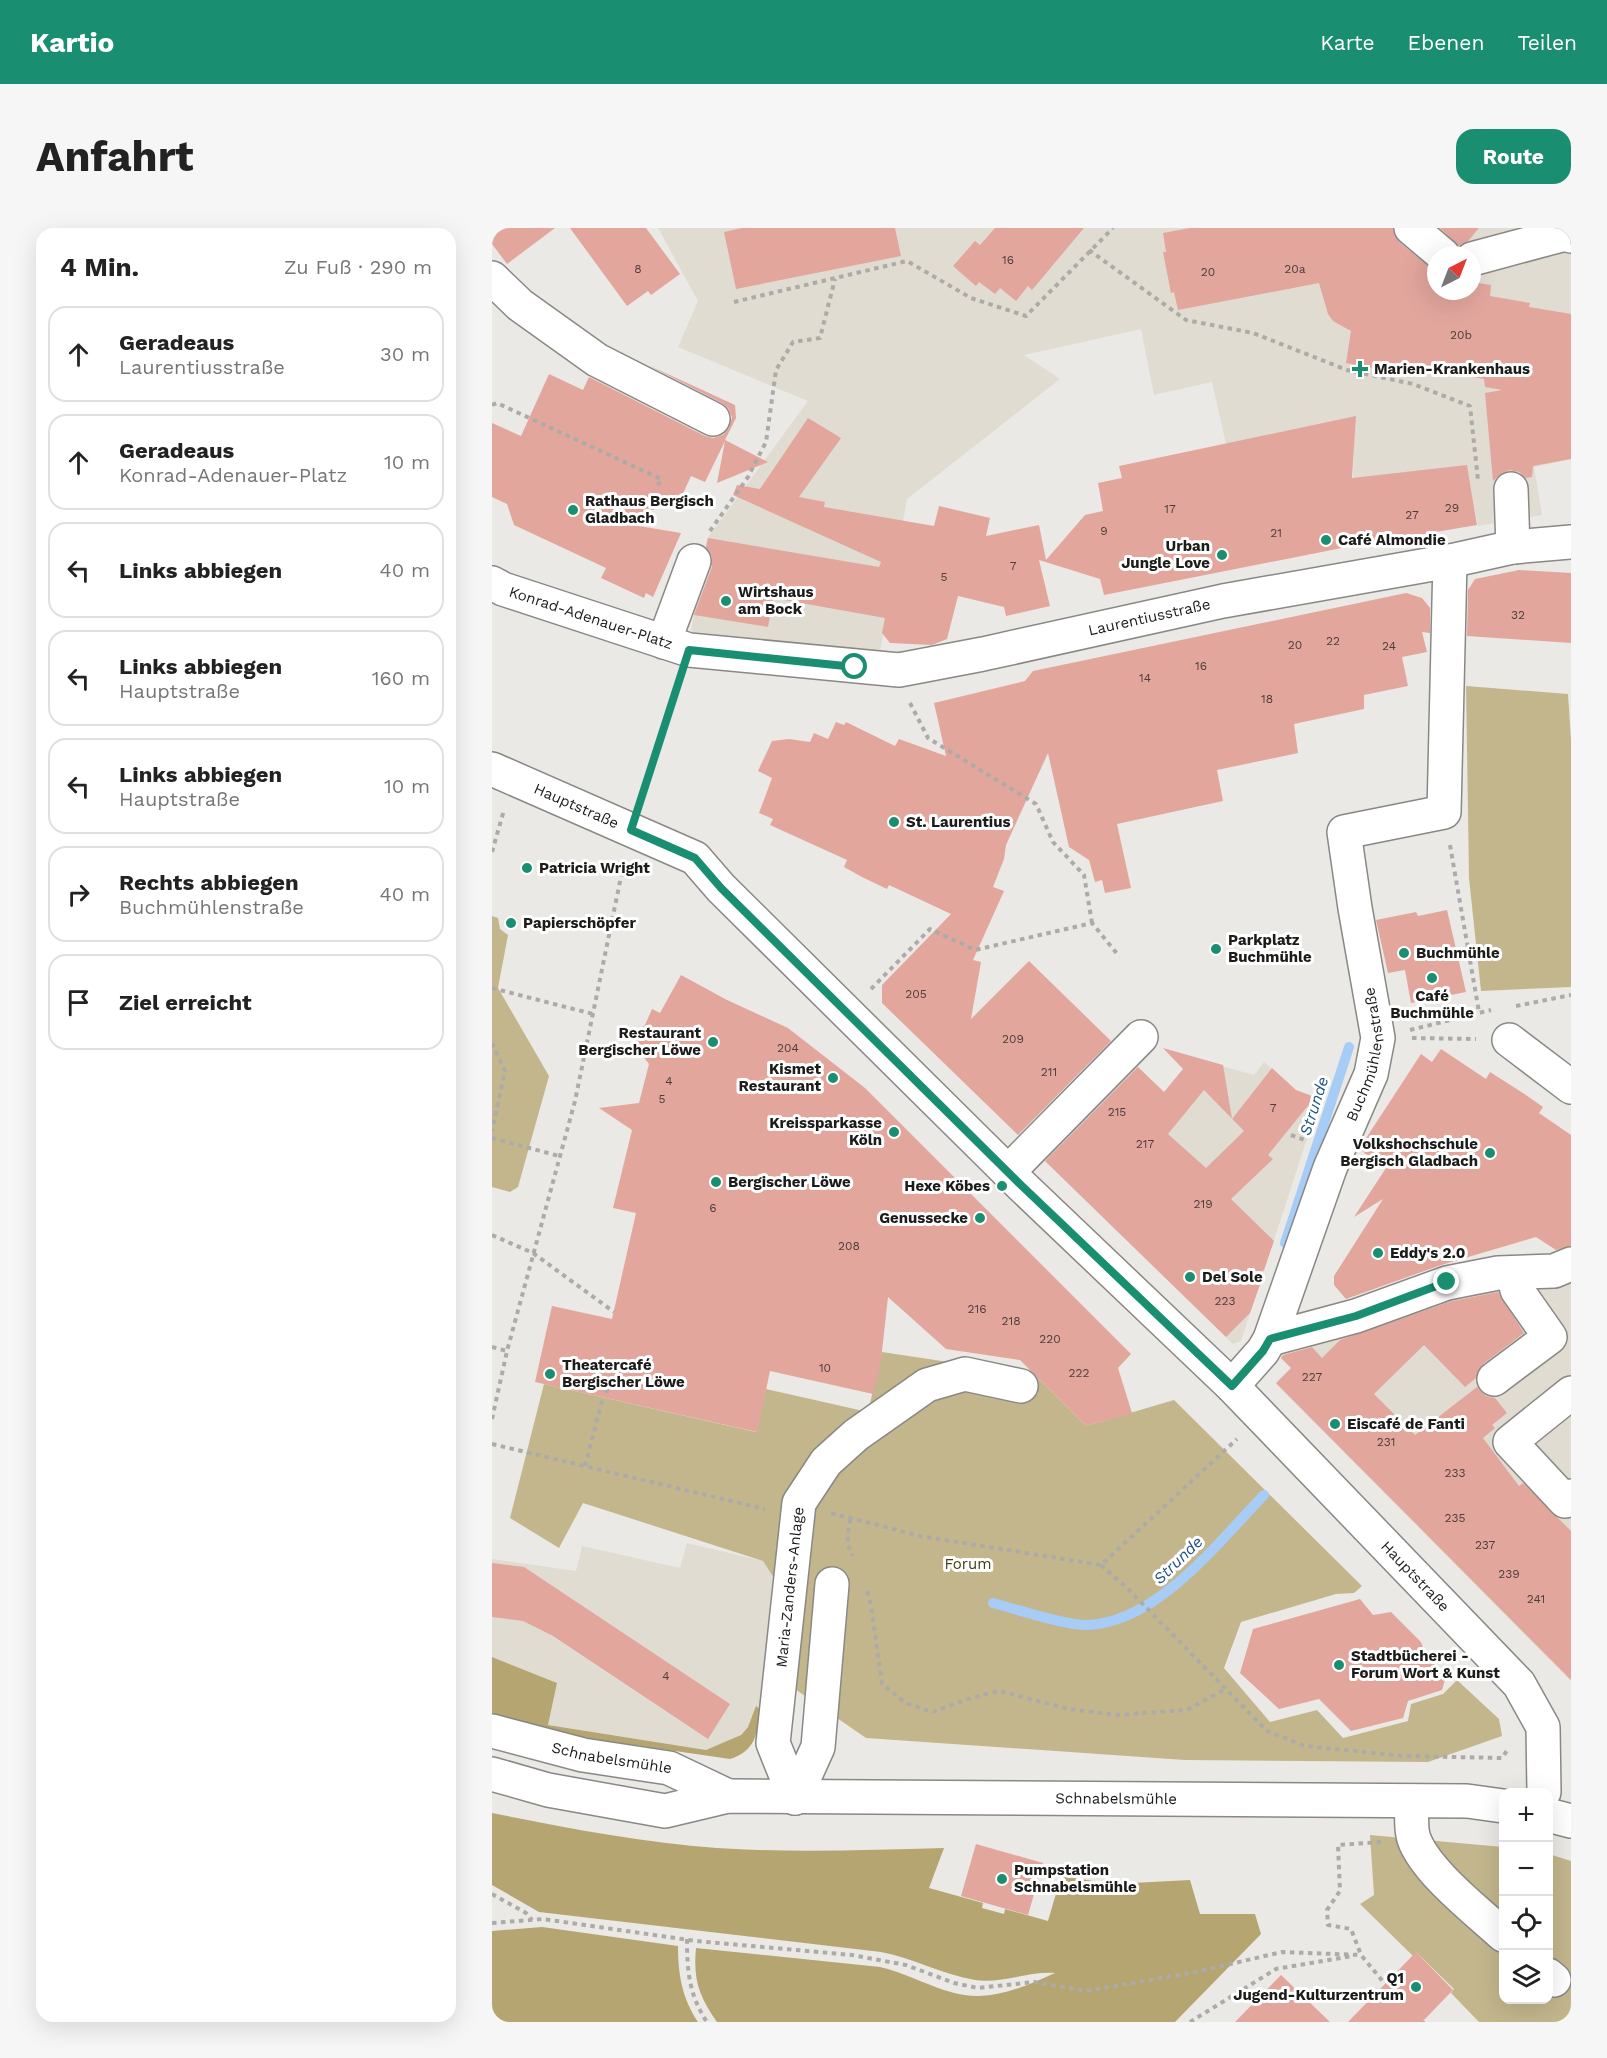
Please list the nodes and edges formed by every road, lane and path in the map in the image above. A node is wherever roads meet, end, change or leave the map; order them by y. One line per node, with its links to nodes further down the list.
1 (1113, 228): 5 (path)
2 (1411, 228): 4 (street)
3 (1571, 236): 6 (street)
4 (1432, 246)
5 (1089, 250): 8 (path); 12 (path)
6 (1481, 257)
7 (492, 278): 11 (street)
8 (835, 279): 9 (path); 17 (path)
9 (734, 303)
10 (492, 405): 13 (path)
11 (713, 419)
12 (1478, 482)
13 (658, 485)
14 (1511, 489): 16 (street)
15 (1571, 542): 16 (street, Laurentiusstraße)
16 (1513, 547): 18 (street, Laurentiusstraße)
17 (700, 548): 20 (street)
18 (1450, 561): 22 (street, Laurentiusstraße); 24 (street)
19 (492, 583): 20 (street, Konrad-Adenauer-Platz)
20 (677, 646): 21 (street, Konrad-Adenauer-Platz); 25 (path)
21 (727, 655): 22 (street, Laurentiusstraße)
22 (917, 667): 27 (path)
23 (502, 774): 25 (street, Hauptstraße); 26 (path)
24 (1444, 812): 33 (path); 37 (street, Buchmühlenstraße)
25 (631, 830): 34 (street, Hauptstraße); 35 (path)
26 (492, 852)
27 (1092, 923): 28 (path); 34 (path)
28 (1119, 956)
29 (492, 988): 35 (path)
30 (1571, 995): 31 (path)
31 (1514, 1006)
32 (1502, 1008): 33 (path)
33 (1479, 1012): 37 (path)
34 (848, 1013): 46 (street, Hauptstraße)
35 (593, 1014): 45 (path)
36 (1140, 1037): 46 (street)
37 (1378, 1038): 52 (street, Buchmühlenstraße)
38 (1509, 1040): 40 (street)
39 (492, 1042): 41 (path)
40 (1571, 1087)
41 (492, 1131)
42 (1291, 1135): 44 (path)
43 (492, 1138): 45 (path)
44 (1310, 1141)
45 (559, 1156): 48 (path)
46 (1008, 1172): 58 (street, Hauptstraße)
47 (492, 1235): 48 (path)
48 (533, 1254): 51 (path); 54 (path)
49 (1571, 1264): 50 (street)
50 (1513, 1273): 52 (street); 56 (street)
51 (614, 1312)
52 (1270, 1339): 58 (street)
53 (492, 1347): 54 (path)
54 (507, 1351): 63 (path)
55 (608, 1376): 59 (path)
56 (1494, 1379)
57 (1021, 1386): 67 (street, Maria-Zanders-Anlage)
58 (1232, 1386): 62 (street, Hauptstraße)
59 (606, 1393)
60 (1571, 1393): 66 (street)
61 (603, 1397): 65 (path)
62 (1258, 1415): 69 (path); 76 (street, Hauptstraße)
63 (492, 1419)
64 (492, 1444): 65 (path)
65 (585, 1466): 67 (path)
66 (1571, 1496)
67 (799, 1509): 68 (path); 78 (street, Maria-Zanders-Anlage)
68 (850, 1519): 69 (path); 70 (path)
69 (1101, 1565): 72 (path)
70 (834, 1575): 78 (street)
71 (866, 1588): 72 (path)
72 (1227, 1688): 74 (path)
73 (492, 1731): 77 (street, Schnabelsmühle)
74 (1470, 1757)
75 (492, 1774): 77 (street, Schnabelsmühle)
76 (1544, 1788)
77 (728, 1796): 78 (street, Schnabelsmühle)
78 (795, 1798): 79 (street, Schnabelsmühle)
79 (1412, 1801): 80 (street, Schnabelsmühle); 87 (street)
80 (1499, 1805)
81 (1553, 1816): 82 (street)
82 (1571, 1821)
83 (1338, 1845): 89 (path)
84 (492, 1893): 85 (path)
85 (531, 1920): 86 (path); 88 (path)
86 (492, 1923)
87 (1499, 1931)
88 (687, 1939): 89 (path); 91 (path)
89 (1361, 1955): 90 (path); 92 (path)
90 (1385, 1984)
91 (707, 2022)
92 (1190, 2022)

